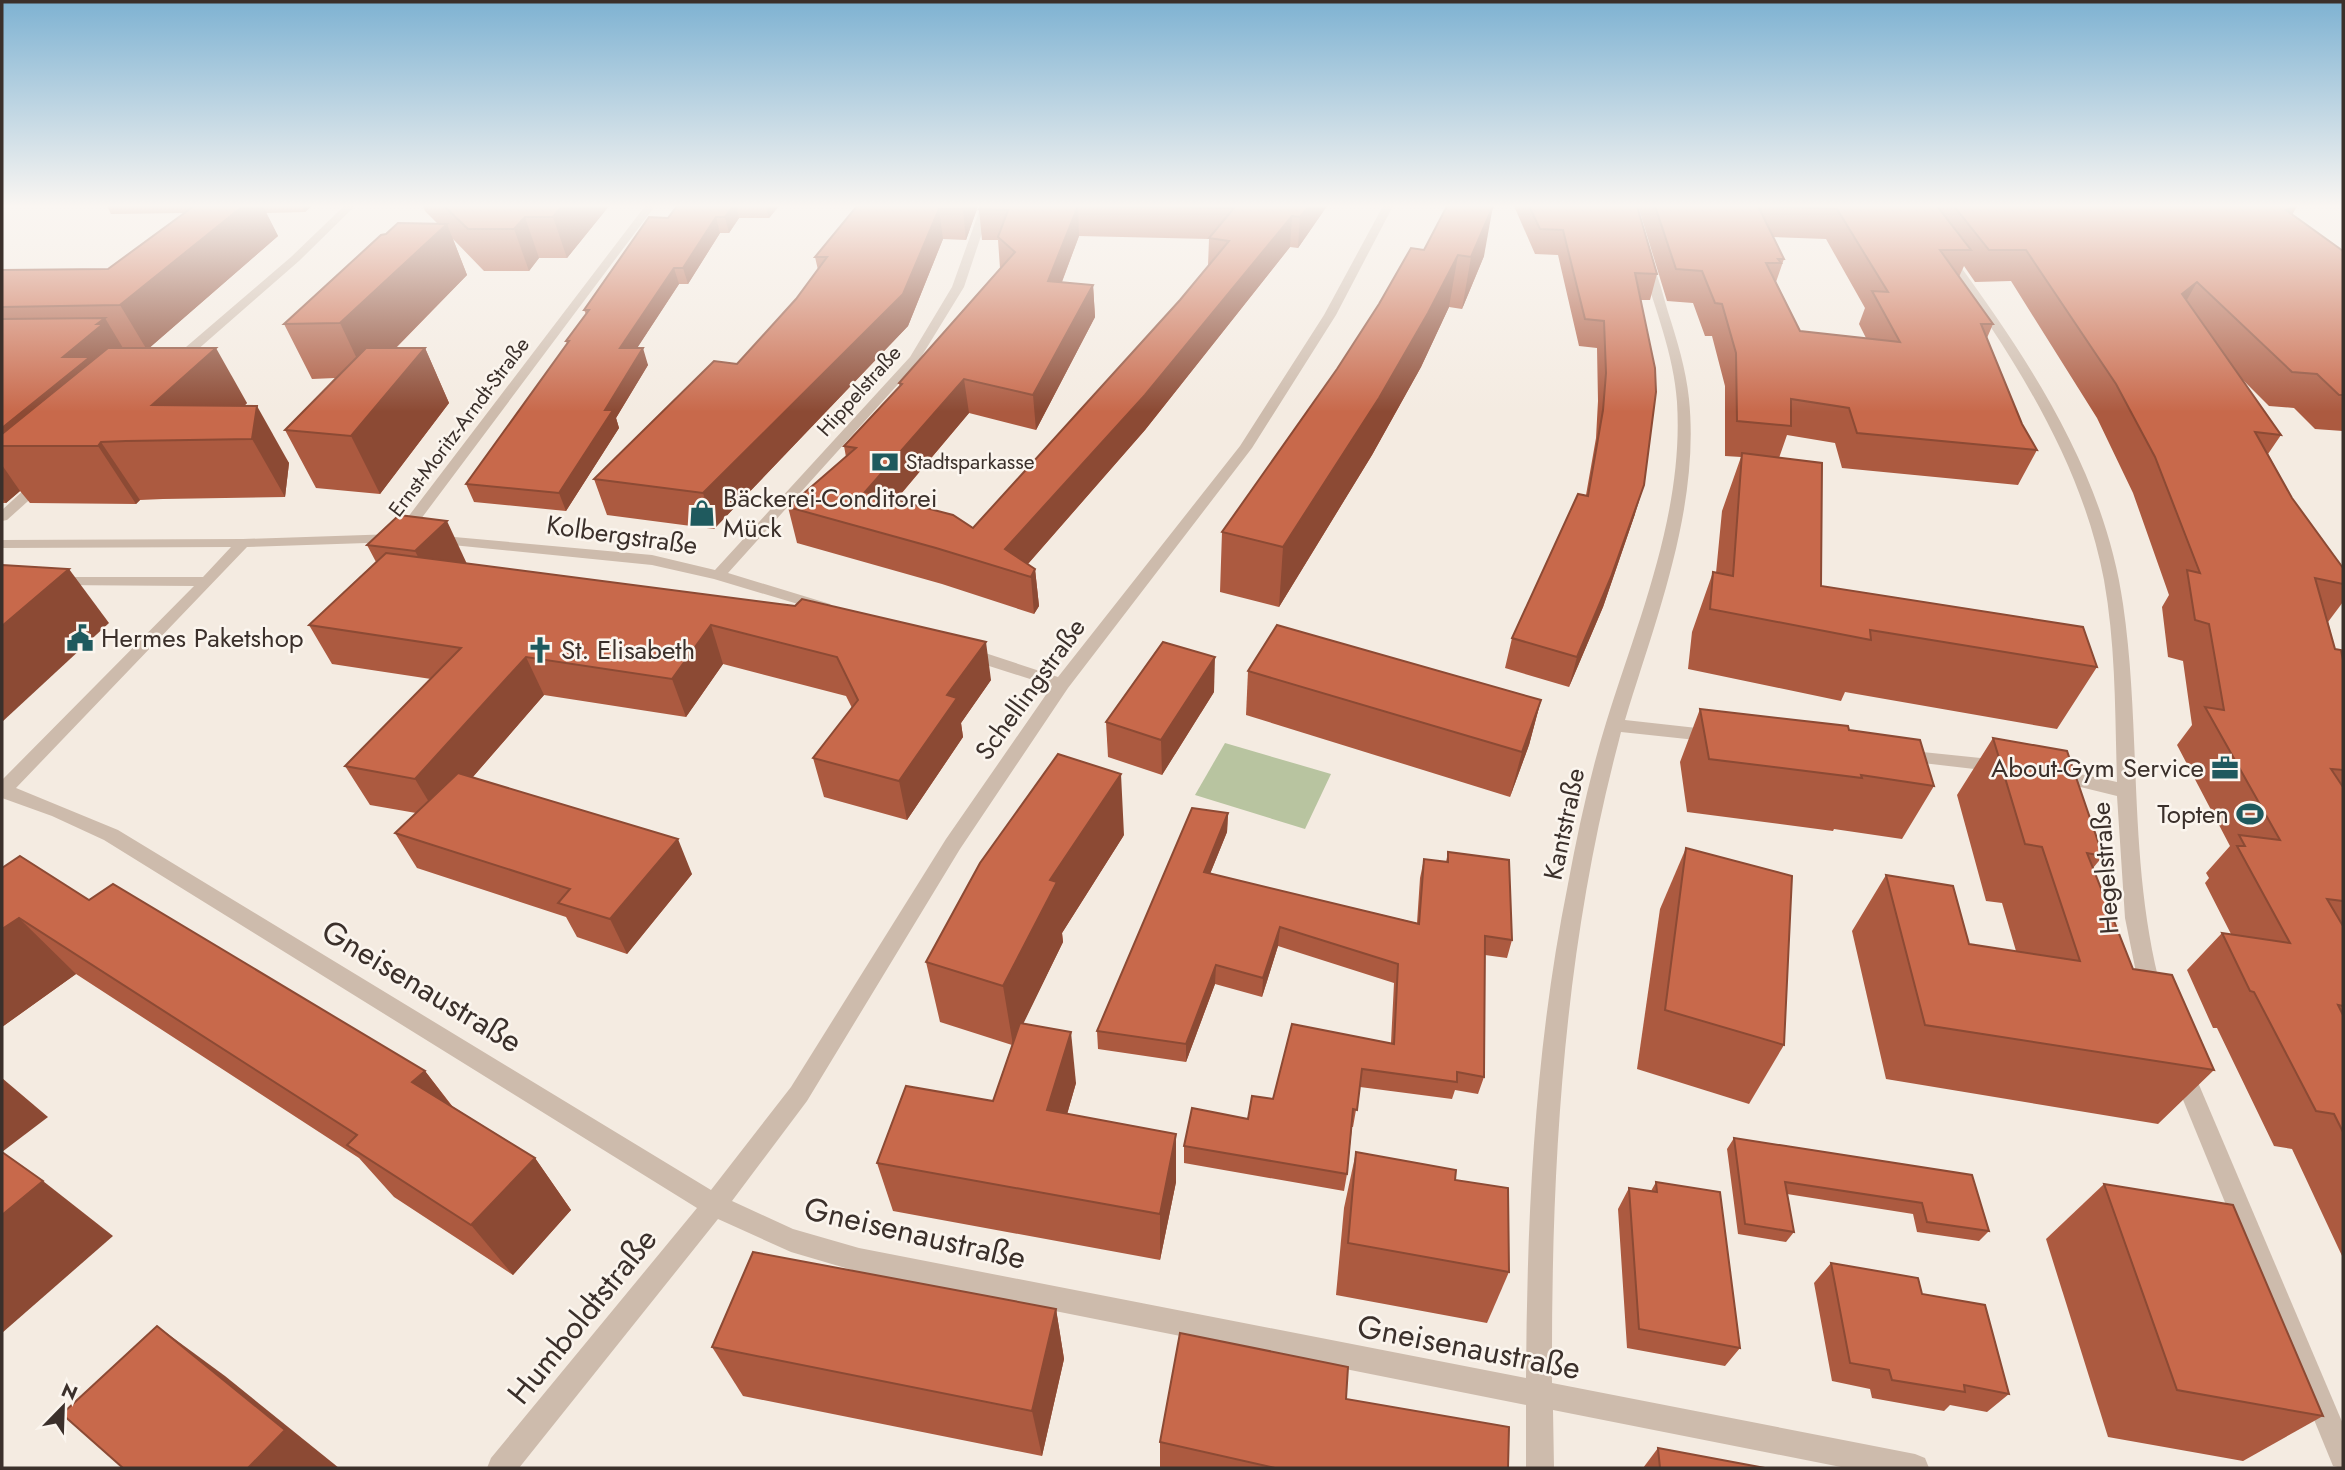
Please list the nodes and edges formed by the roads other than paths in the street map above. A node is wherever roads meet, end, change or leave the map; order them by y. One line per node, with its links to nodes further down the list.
1 (277, 275): 8 (street)
2 (598, 275): 12 (street, Ernst-Moritz-Arndt-Straße)
3 (962, 275): 15 (street, Hippelstraße)
4 (1351, 275): 20 (street, Schellingstraße)
5 (1650, 275): 21 (street, Kantstraße)
6 (1961, 275): 25 (street, Hegelstraße)
7 (158, 356): 8 (street)
8 (183, 356): 9 (street)
9 (166, 372)
10 (50, 473): 11 (street)
11 (2, 517)
12 (400, 537): 13 (street, Kolbergstraße); 15 (street, Kolbergstraße)
13 (243, 543): 14 (street, Kolbergstraße); 17 (street)
14 (2, 544)
15 (718, 575): 18 (street, Kolbergstraße)
16 (43, 580): 17 (street)
17 (207, 582): 24 (street)
18 (836, 610)
19 (957, 649): 20 (street)
20 (1062, 684): 28 (street, Schellingstraße)
21 (1614, 725): 22 (street); 29 (street, Kantstraße)
22 (1736, 738)
23 (1885, 754): 25 (street)
24 (2, 790): 28 (street, Gneisenaustraße)
25 (2125, 791): 26 (street, Hegelstraße)
26 (2158, 1014)
27 (2174, 1051): 30 (street)
28 (715, 1205): 29 (street, Gneisenaustraße); 31 (street, Humboldtstraße)
29 (1538, 1395): 32 (street, Kantstraße); 33 (street, Gneisenaustraße)
30 (2343, 1457)
31 (501, 1468)
32 (1540, 1468)
33 (1915, 1468)

